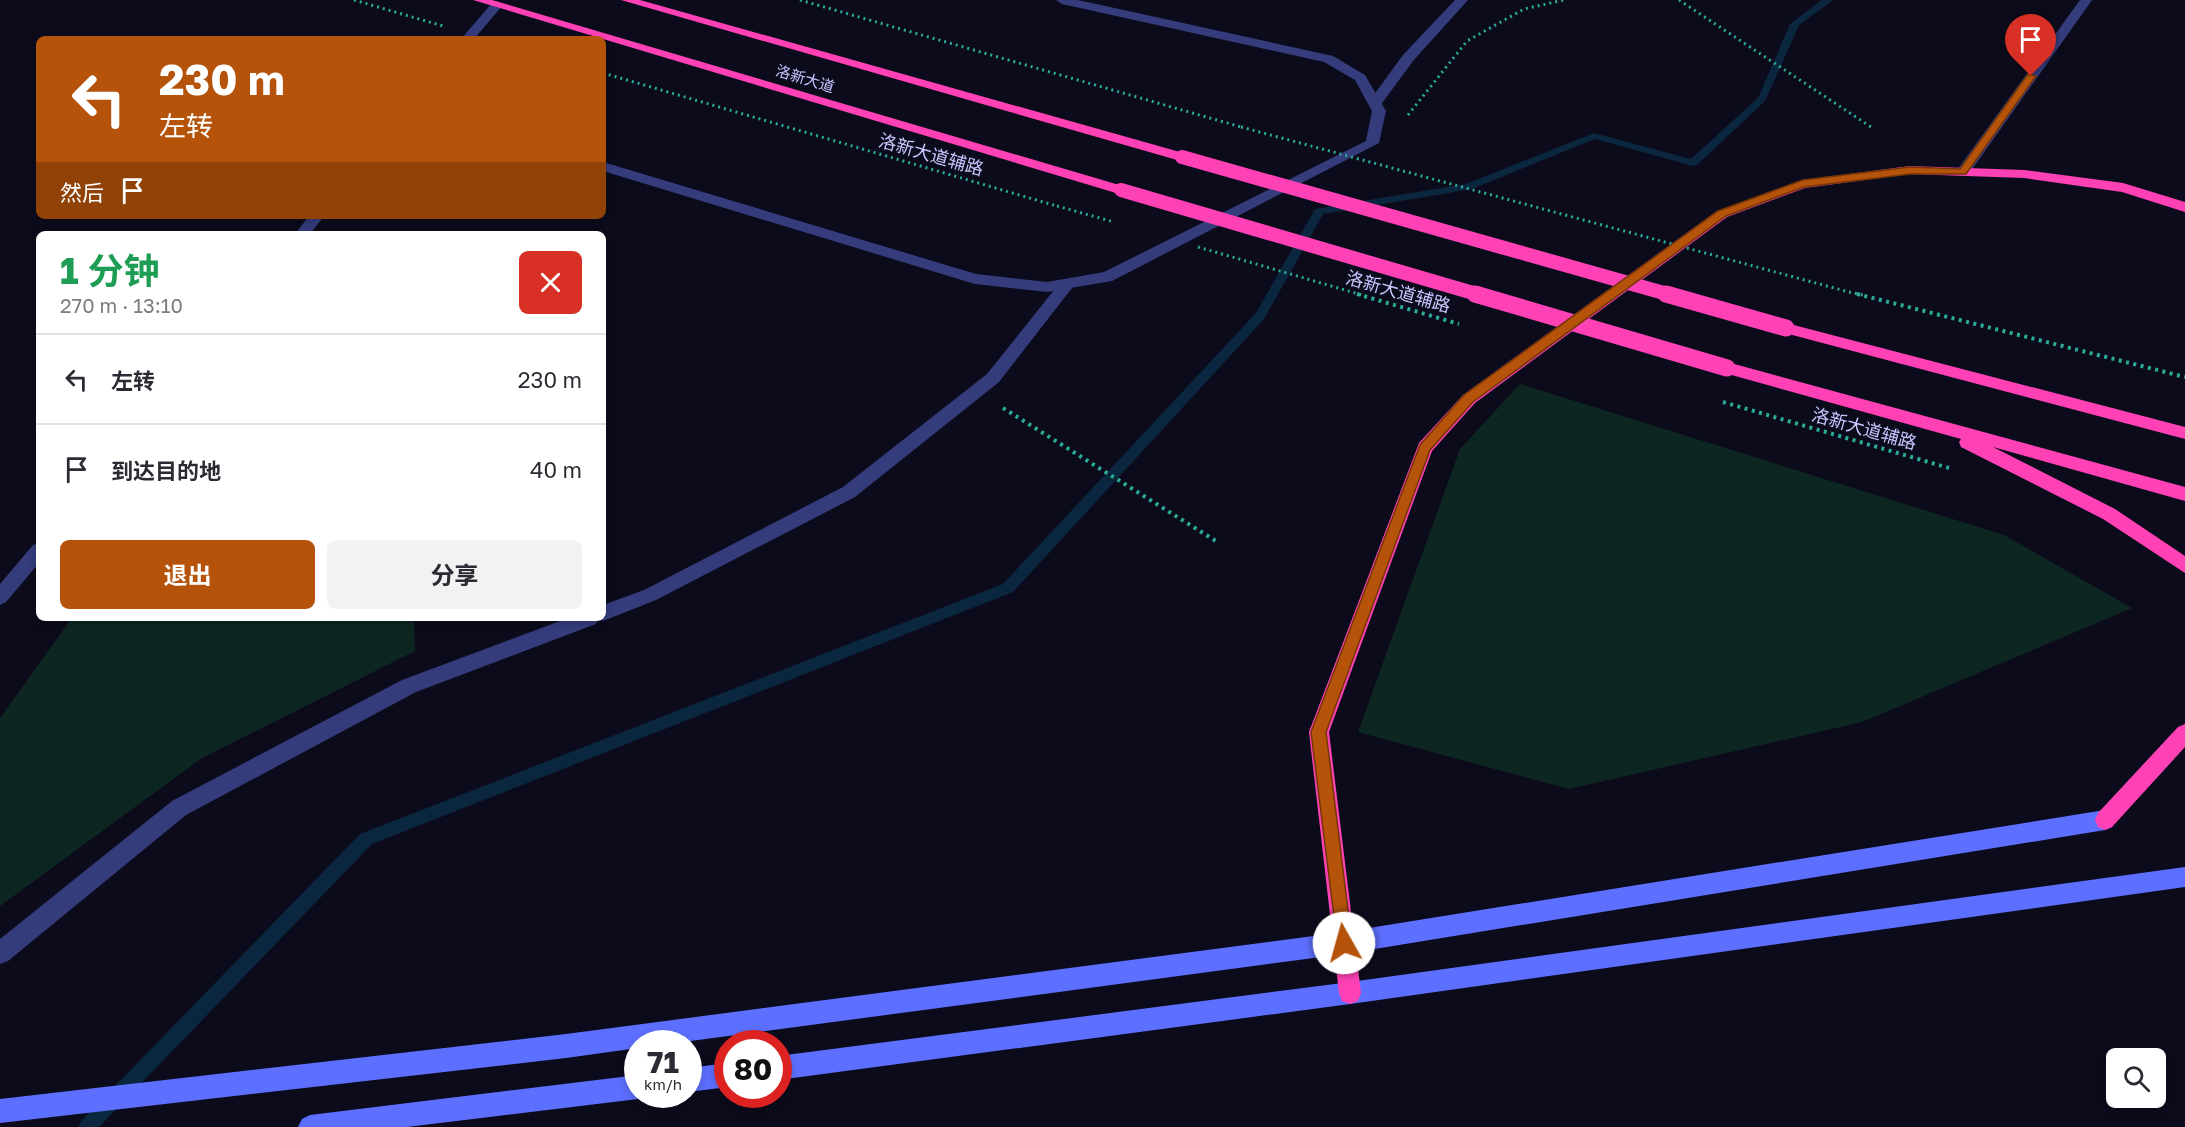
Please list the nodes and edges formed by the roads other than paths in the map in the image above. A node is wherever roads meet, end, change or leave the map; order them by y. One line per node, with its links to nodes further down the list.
1 (479, 0): 6 (highway, 洛新大道)
2 (627, 0): 18 (highway, 洛新大道, bridge)
3 (1062, 0): 10 (street)
4 (1462, 0): 10 (street)
5 (2086, 0): 12 (street)
6 (497, 5): 7 (street); 8 (highway, 洛新大道, bridge)
7 (470, 36)
8 (602, 36)
9 (606, 37): 17 (highway, 洛新大道, bridge)
10 (1375, 103): 16 (street)
11 (606, 167): 16 (street)
12 (1963, 172): 13 (highway); 28 (highway)
13 (2185, 207)
14 (314, 219): 15 (street)
15 (304, 231)
16 (1067, 284): 23 (street)
17 (1933, 425): 19 (highway); 21 (highway)
18 (2185, 433)
19 (2185, 494)
20 (36, 554): 22 (street)
21 (2185, 566)
22 (0, 597)
23 (606, 612)
24 (581, 621): 29 (street)
25 (2185, 733): 26 (highway)
26 (2105, 820): 28 (main road)
27 (2185, 877): 30 (main road)
28 (1344, 943): 30 (highway); 33 (main road)
29 (0, 953)
30 (1350, 993): 31 (main road)
31 (792, 1066)
32 (624, 1089): 34 (main road)
33 (0, 1111)
34 (310, 1127)

